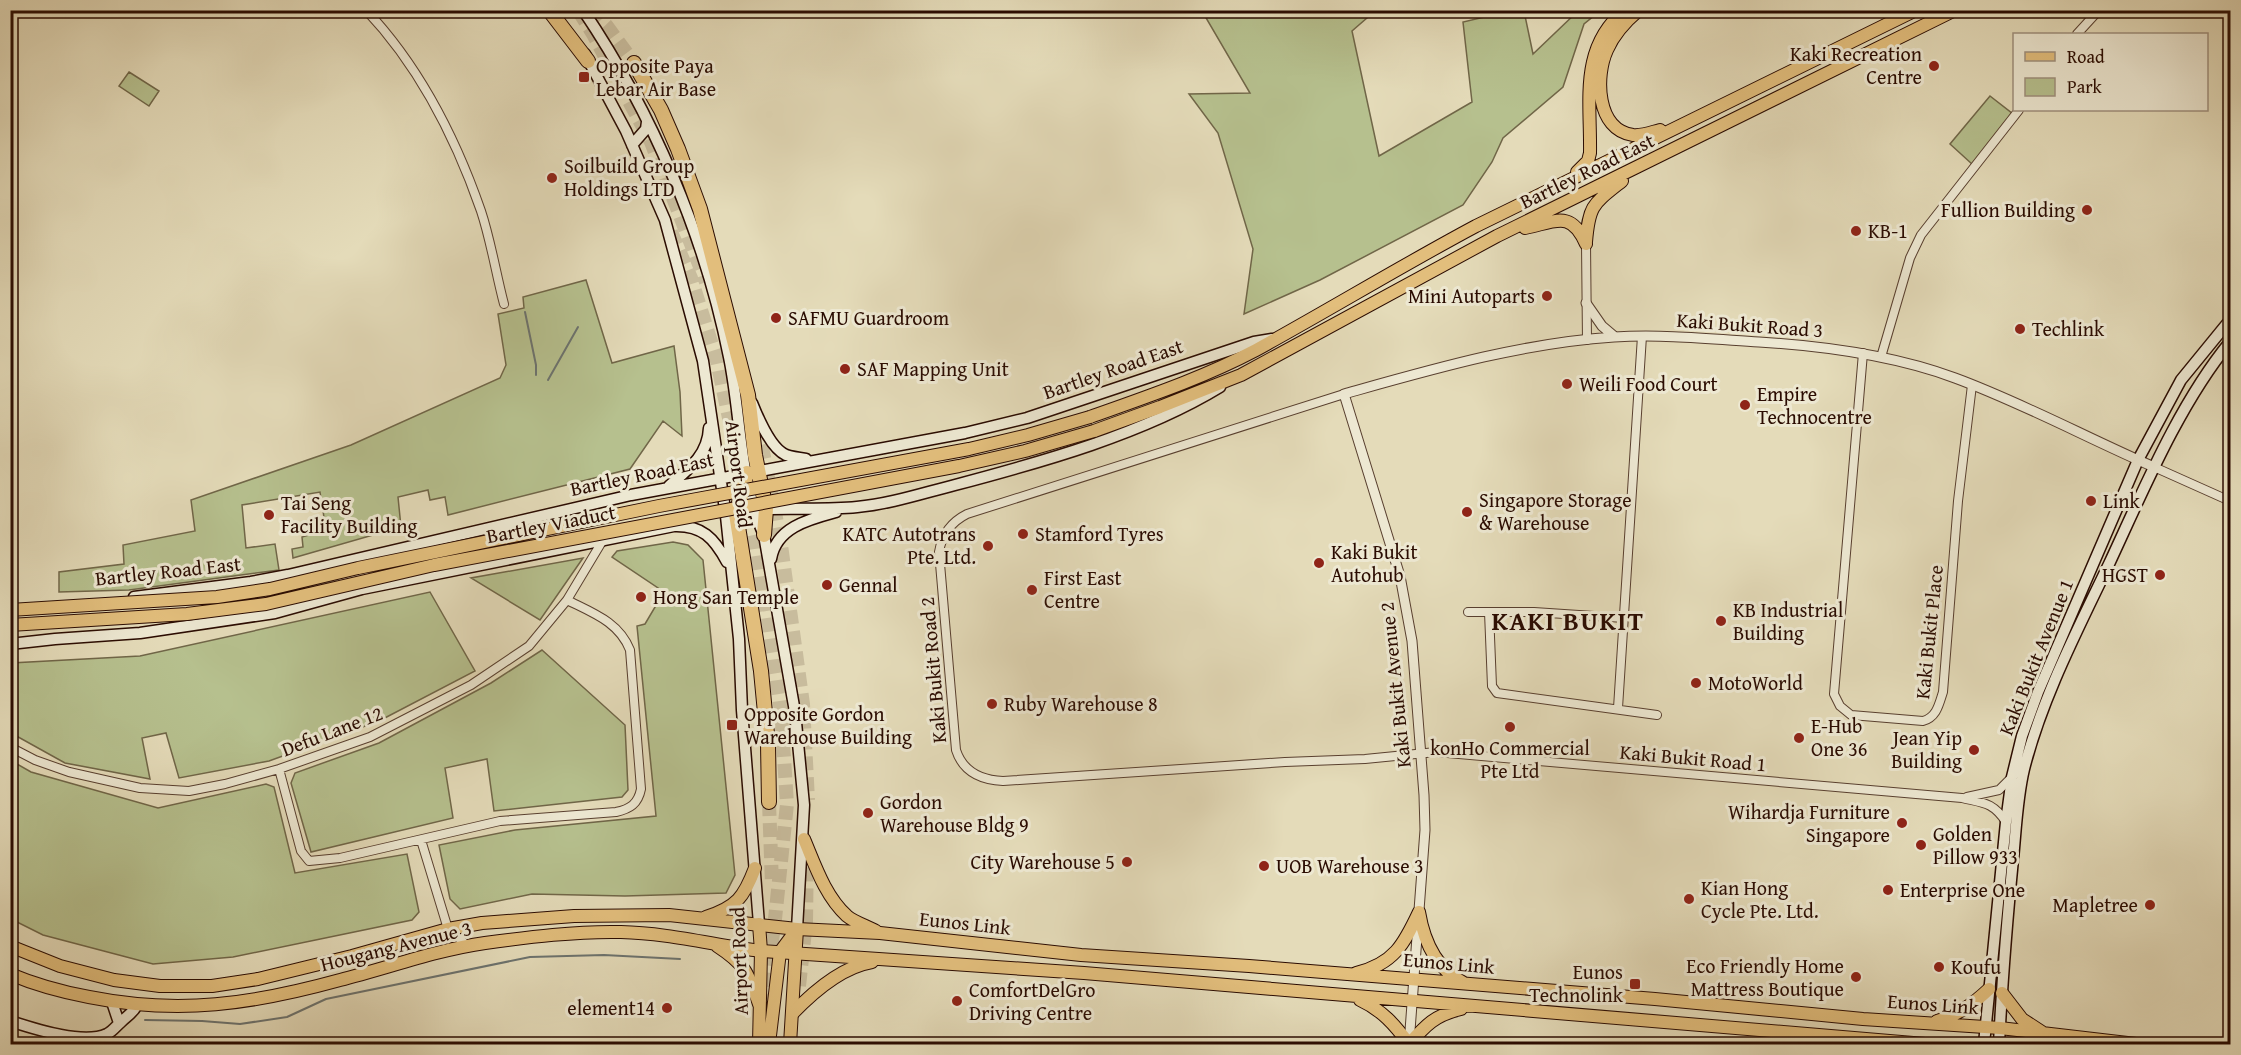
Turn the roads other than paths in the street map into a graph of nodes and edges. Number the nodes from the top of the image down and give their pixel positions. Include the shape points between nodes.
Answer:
1 (366, 10) edge
2 (549, 10) edge
3 (558, 10) edge
4 (583, 10) edge
5 (1625, 10) edge
6 (1639, 10) edge
7 (1916, 10) edge
8 (1955, 10) edge
9 (2092, 10) edge
10 (2099, 10) edge
11 (2085, 24) junction
12 (2079, 33) edge
13 (588, 61) junction
14 (634, 63) tunnel mouth
15 (2018, 111) edge
16 (647, 122) junction
17 (1680, 126) junction
18 (632, 145) junction
19 (1638, 168) junction
20 (1567, 181) junction
21 (1497, 236) junction
22 (1586, 244) junction
23 (1587, 303) junction
24 (504, 304) dead end
25 (2230, 320) edge
26 (1642, 336) junction
27 (1615, 337) junction
28 (1272, 339) junction
29 (1587, 339) junction
30 (2230, 342) edge
31 (1863, 353) junction
32 (1881, 357) junction
33 (1241, 375) junction
34 (1972, 384) junction
35 (1344, 394) junction
36 (748, 395) junction
37 (710, 402) junction
38 (1090, 417) joint
39 (1094, 430) joint
40 (813, 460) junction
41 (2138, 460) junction
42 (2154, 467) junction
43 (753, 472) junction
44 (721, 477) junction
45 (666, 488) junction
46 (2230, 501) edge
47 (857, 507) junction
48 (760, 510) junction
49 (731, 515) junction
50 (764, 535) joint
51 (452, 537) junction
52 (603, 540) junction
53 (590, 543) junction
54 (595, 555) junction
55 (770, 565) junction
56 (730, 567) junction
57 (454, 570) junction
58 (189, 590) junction
59 (567, 600) junction
60 (10, 605) edge
61 (10, 610) edge
62 (1468, 612) dead end
63 (1489, 612) junction
64 (1624, 618) junction
65 (10, 625) edge
66 (191, 626) junction
67 (10, 644) edge
68 (1617, 708) junction
69 (1657, 715) dead end
70 (10, 747) edge
71 (1421, 754) junction
72 (279, 769) junction
73 (2012, 777) junction
74 (1962, 798) junction
75 (769, 802) tunnel mouth
76 (2006, 822) junction
77 (804, 839) junction
78 (421, 840) junction
79 (755, 868) junction
80 (1419, 912) junction
81 (702, 918) junction
82 (759, 924) junction
83 (797, 929) junction
84 (448, 930) junction
85 (880, 933) junction
86 (420, 937) junction
87 (715, 945) junction
88 (10, 946) edge
89 (468, 946) junction
90 (761, 951) junction
91 (780, 952) junction
92 (796, 953) junction
93 (435, 954) junction
94 (891, 959) junction
95 (10, 974) edge
96 (1348, 974) junction
97 (1413, 980) junction
98 (1468, 984) junction
99 (1989, 989) junction
100 (2002, 993) junction
101 (1348, 995) junction
102 (1411, 1001) junction
103 (112, 1002) junction
104 (759, 1004) junction
105 (137, 1005) junction
106 (1471, 1007) junction
107 (792, 1014) junction
108 (10, 1021) edge
109 (119, 1023) junction
110 (1931, 1023) junction
111 (1985, 1028) junction
112 (2000, 1028) junction
113 (2046, 1034) junction
114 (759, 1044) edge
115 (769, 1044) edge
116 (790, 1044) edge
117 (1408, 1044) edge
118 (1925, 1044) edge
119 (1984, 1044) edge
120 (1999, 1044) edge
121 (2136, 1044) edge

1 - 24 street via 414,73 446,128 481,212
2 - 13 highway
3 - 13 main road, Airport Road
4 - 16 main road, Airport Road
5 - 20 main road via 1605,31 1593,53 1590,153 1588,161
6 - 17 main road via 1607,50 1600,72 1602,107 1614,126 1626,134 1636,136
7 - 17 main road, Bartley Road East
8 - 19 main road, Bartley Road East
9 - 11 street
10 - 11 street
11 - 12 street
13 - 18 main road, Airport Road
14 - 36 highway via 661,110 700,209
15 - 32 street via 1922,235 1910,258
16 - 18 main road
16 - 43 main road, Airport Road via 687,212 707,272
17 - 20 main road, Bartley Road East
18 - 37 main road, Airport Road via 665,220 704,361
19 - 21 main road, Bartley Road East
19 - 22 main road via 1596,202 1589,217
20 - 28 main road, Bartley Road East via 1409,261
21 - 22 main road via 1558,220 1578,228
21 - 33 main road, Bartley Road East
22 - 23 street
23 - 27 street via 1602,326
23 - 29 street
25 - 41 main road, Kaki Bukit Avenue 1 via 2181,380
26 - 27 street, Kaki Bukit Road 3
26 - 31 street, Kaki Bukit Road 3 via 1791,344
26 - 64 street
27 - 29 street, Kaki Bukit Road 3
28 - 38 main road, Bartley Road East via 1210,371
28 - 40 main road, Bartley Road East via 1027,418
29 - 35 street, Kaki Bukit Road 3 via 1484,356
30 - 42 main road, Kaki Bukit Avenue 1 via 2212,364
31 - 32 street, Kaki Bukit Road 3
31 - 34 street, Kaki Bukit Place via 1834,694 1839,706 1851,716 1923,721 1933,717 1937,709 1942,692
32 - 34 street, Kaki Bukit Road 3
33 - 39 main road, Bartley Road East
33 - 47 main road, Bartley Road East via 1163,417 1045,461
34 - 41 street, Kaki Bukit Road 3
35 - 71 street, Kaki Bukit Avenue 2 via 1400,576 1412,641
35 - 71 street, Kaki Bukit Road 2 via 967,514 949,526 939,552 956,750 959,760 973,773 1003,781
36 - 40 main road via 767,434 781,452
36 - 43 highway
37 - 44 main road, Airport Road
37 - 45 main road via 709,440 697,462
38 - 61 main road, Bartley Viaduct, bridge via 969,449 659,506 270,589 217,597
39 - 65 main road, Bartley Viaduct, bridge via 959,466 434,565 266,604 187,614
40 - 43 main road, Bartley Road East
41 - 42 street, Kaki Bukit Road 3
41 - 73 main road, Kaki Bukit Avenue 1 via 2038,692
42 - 46 street
42 - 100 main road, Kaki Bukit Avenue 1 via 2071,645 2033,739 2019,800
43 - 44 main road, Bartley Road East
43 - 48 highway
43 - 49 highway
44 - 45 main road, Bartley Road East
44 - 49 main road, Airport Road
45 - 51 main road, Bartley Road East
47 - 48 main road, Bartley Road East
47 - 55 main road via 790,529 776,542
48 - 49 main road, Bartley Road East
48 - 50 highway
49 - 56 main road, Airport Road
49 - 75 highway via 761,671
50 - 55 main road, Airport Road
51 - 57 main road via 443,555
51 - 58 main road, Bartley Road East via 288,575
52 - 53 main road
52 - 54 street, Defu Lane 12
52 - 56 main road via 674,526 694,527 718,545
53 - 54 street
53 - 57 main road
54 - 59 street, Defu Lane 12
55 - 77 main road, Airport Road via 795,712
56 - 79 main road, Airport Road via 739,639
57 - 66 main road via 362,589 275,614
58 - 60 main road, Bartley Road East
58 - 66 main road via 200,595 205,606
59 - 72 street, Defu Lane 12 via 529,646 471,685 370,737
59 - 78 street, Defu Lane 12 via 616,627 630,650 639,797 629,809 616,812 500,821
62 - 63 street
63 - 64 street
63 - 68 street via 1492,686 1497,693
64 - 68 street
66 - 67 main road
68 - 69 street
70 - 72 street via 69,772 140,788 189,791
71 - 74 street, Kaki Bukit Road 1 via 1436,752
71 - 80 street, Kaki Bukit Avenue 2 via 1425,830
72 - 78 street, Defu Lane 12 via 301,851 309,861
73 - 74 street, Kaki Bukit Road 1 via 1999,790
73 - 76 main road, Kaki Bukit Avenue 1
74 - 76 street, Kaki Bukit Road 1 via 1990,804
76 - 99 main road, Kaki Bukit Avenue 1
77 - 83 main road, Airport Road
77 - 85 main road via 832,898 848,917
78 - 84 street
79 - 81 main road via 746,893 737,902
79 - 82 main road, Airport Road
80 - 96 main road via 1397,952 1375,967
80 - 97 street, Kaki Bukit Avenue 2
80 - 98 main road via 1424,938 1437,961 1456,979
81 - 82 main road, Hougang Avenue 3
81 - 84 main road, Hougang Avenue 3 via 574,916 482,923
82 - 83 main road, Eunos Link
82 - 90 main road, Airport Road
83 - 85 main road, Eunos Link
83 - 91 main road, Airport Road
83 - 92 main road, Airport Road
84 - 86 main road, Hougang Avenue 3
84 - 89 street
85 - 96 main road, Eunos Link via 1081,955
86 - 88 main road, Hougang Avenue 3 via 279,974 212,986 160,986 114,980 60,966
86 - 93 main road
87 - 89 main road, Hougang Avenue 3 via 672,936 591,932
87 - 90 main road, Hougang Avenue 3
87 - 104 main road via 738,960 750,978
89 - 93 main road, Hougang Avenue 3
90 - 91 main road, Hougang Avenue 3
90 - 104 main road, Airport Road
91 - 92 main road, Hougang Avenue 3
91 - 115 main road, Airport Road
92 - 94 main road, Eunos Link
92 - 107 main road, Airport Road
93 - 105 main road, Hougang Avenue 3 via 261,1000 167,1007
94 - 101 main road, Eunos Link
94 - 107 main road via 852,968
95 - 103 main road, Hougang Avenue 3 via 54,990
96 - 97 main road, Eunos Link
97 - 98 main road, Eunos Link
97 - 102 street, Kaki Bukit Avenue 2
98 - 110 main road, Eunos Link
99 - 110 main road via 1953,1016
99 - 111 main road, Kaki Bukit Avenue 1
100 - 112 main road, Kaki Bukit Avenue 1
100 - 113 main road via 2022,1019
101 - 102 main road, Eunos Link
101 - 117 main road via 1374,1006
102 - 106 main road, Eunos Link
102 - 117 street, Kaki Bukit Avenue 2
103 - 105 main road, Hougang Avenue 3
103 - 109 main road
104 - 114 main road, Airport Road
105 - 109 main road
106 - 117 main road via 1432,1020
106 - 118 main road, Eunos Link
107 - 116 main road, Airport Road
108 - 109 main road via 48,1032 92,1038 111,1032
110 - 111 main road, Eunos Link
111 - 112 main road, Eunos Link
111 - 119 main road, Kaki Bukit Avenue 1
112 - 113 main road, Eunos Link
112 - 120 main road, Kaki Bukit Avenue 1
113 - 121 main road, Eunos Link

